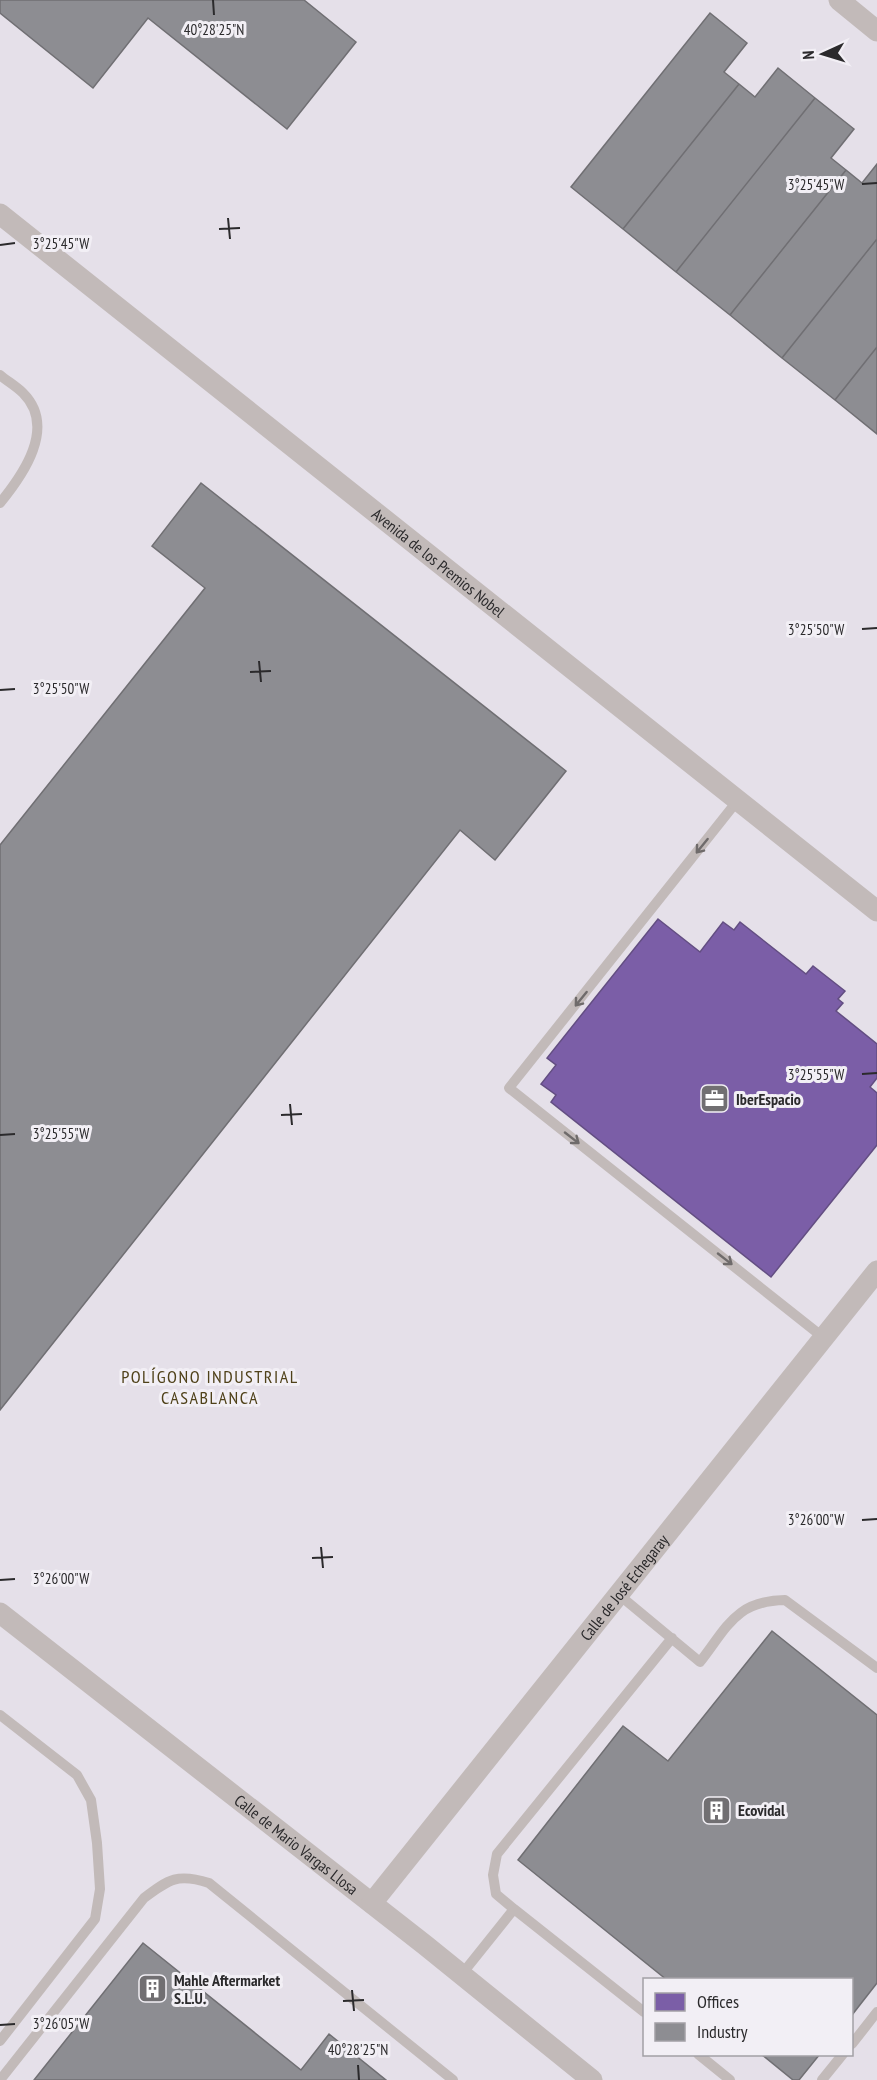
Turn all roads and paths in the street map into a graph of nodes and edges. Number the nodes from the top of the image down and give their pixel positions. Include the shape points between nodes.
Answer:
1 (839, 0) edge
2 (877, 31) edge
3 (0, 213) edge
4 (0, 375) edge
5 (0, 503) edge
6 (738, 800) junction
7 (877, 910) edge
8 (877, 1271) edge
9 (824, 1338) junction
10 (618, 1594) junction
11 (0, 1613) edge
12 (672, 1638) junction
13 (877, 1668) edge
14 (0, 1715) edge
15 (372, 1903) junction
16 (514, 1909) junction
17 (462, 1974) junction
18 (643, 2010) edge
19 (877, 2012) edge
20 (0, 2042) edge
21 (853, 2043) edge
22 (699, 2056) edge
23 (842, 2056) edge
24 (0, 2080) edge
25 (453, 2080) edge
26 (592, 2080) edge
27 (730, 2080) edge
28 (822, 2080) edge

1 - 2 street
3 - 6 street, Avenida de los Premios Nobel
4 - 5 lane via 24,394 33,409 36,429 33,454 22,476
6 - 7 street, Avenida de los Premios Nobel
6 -> 9 lane via 509,1088
8 - 9 street, Calle de José Echegaray
9 - 10 street, Calle de José Echegaray
10 - 12 lane
10 - 15 street, Calle de José Echegaray
11 - 15 street, Calle de Mario Vargas Llosa
12 - 13 lane via 700,1662 746,1607 766,1600 785,1600
12 - 16 lane via 496,1854 496,1894
14 - 20 lane via 77,1775 91,1800 100,1889 95,1919
15 - 17 street, Calle de Mario Vargas Llosa
16 - 17 lane
16 - 18 lane
17 - 26 street, Calle de Mario Vargas Llosa
19 - 21 lane
22 - 27 lane
23 - 28 lane
24 - 25 lane via 144,1898 168,1880 190,1877 209,1883

